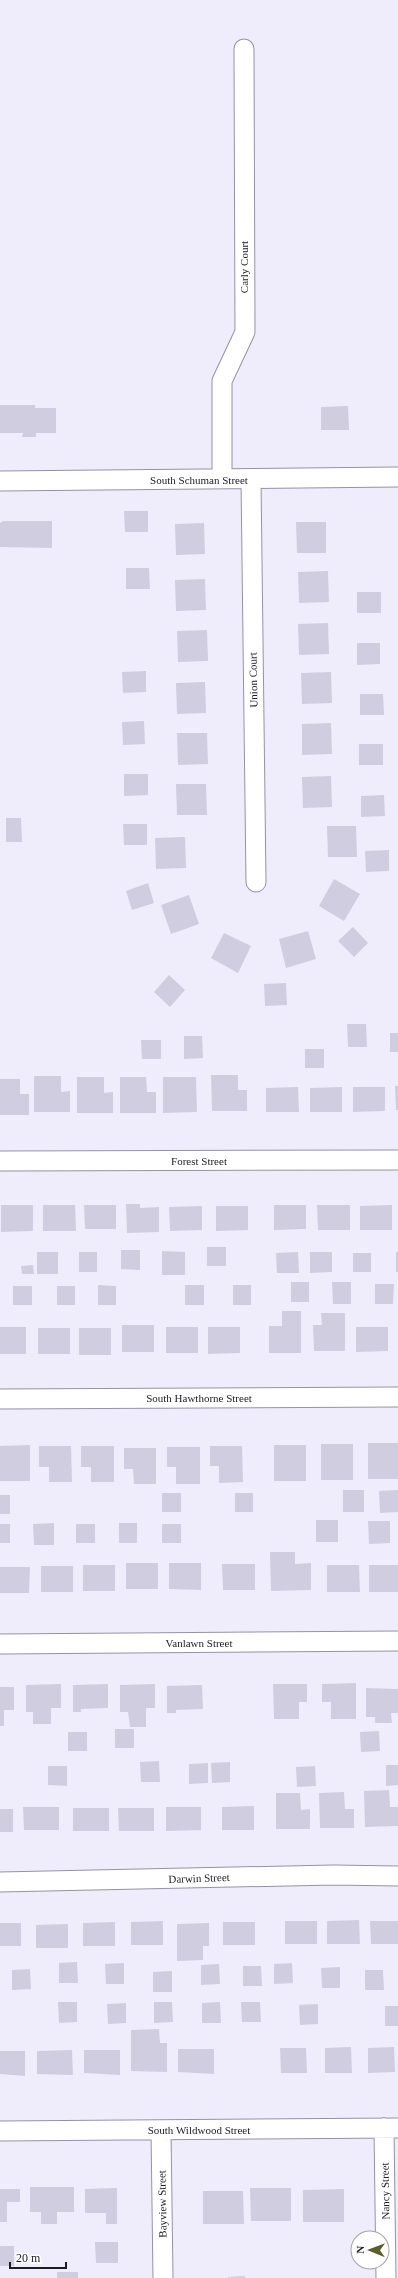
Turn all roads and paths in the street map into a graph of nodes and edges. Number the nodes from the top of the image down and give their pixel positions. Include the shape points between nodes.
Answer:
1 (244, 49) dead end
2 (398, 477) edge
3 (251, 479) junction
4 (222, 480) junction
5 (0, 481) edge
6 (256, 882) dead end
7 (398, 1160) edge
8 (0, 1161) edge
9 (398, 1396) edge
10 (0, 1399) edge
11 (398, 1641) edge
12 (0, 1644) edge
13 (398, 1876) edge
14 (0, 1882) edge
15 (391, 2128) edge
16 (162, 2130) junction
17 (0, 2131) edge
18 (163, 2278) edge
19 (386, 2278) edge

1 - 4 street, Carly Court via 244,332 222,381
2 - 3 street, South Schuman Street
3 - 4 street, South Schuman Street
3 - 6 street, Union Court
4 - 5 street, South Schuman Street
7 - 8 street, Forest Street
9 - 10 street, South Hawthorne Street
11 - 12 street, Vanlawn Street
13 - 14 street, Darwin Street
15 - 16 street, South Wildwood Street
15 - 19 street, Nancy Street
16 - 17 street, South Wildwood Street
16 - 18 street, Bayview Street

